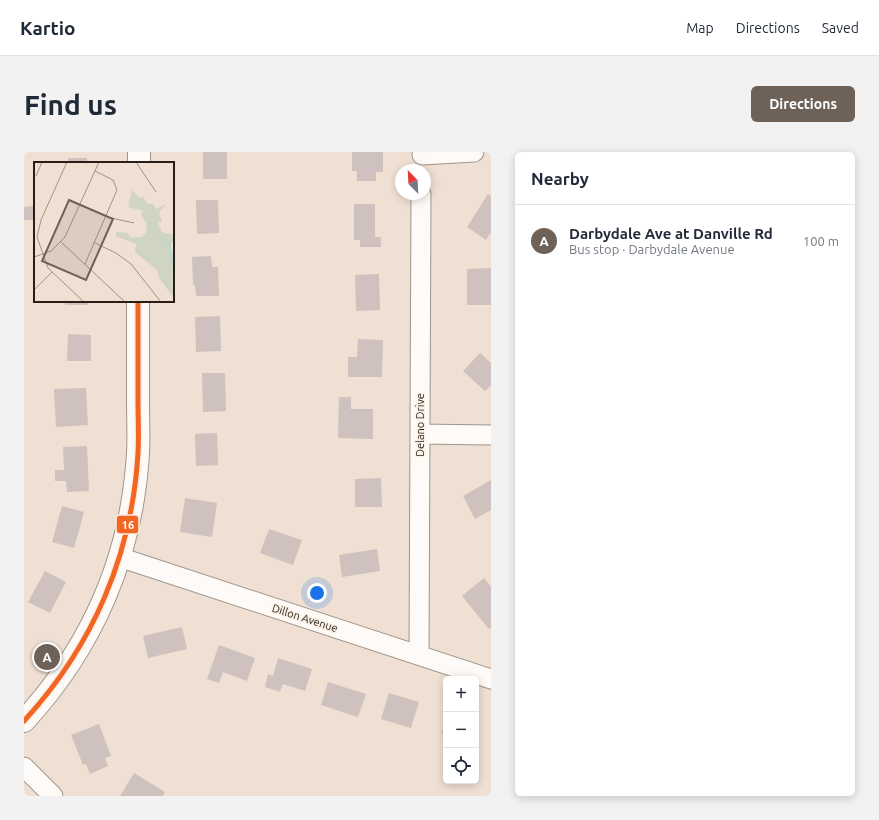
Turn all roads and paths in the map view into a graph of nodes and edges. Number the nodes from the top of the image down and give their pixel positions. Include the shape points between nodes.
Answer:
1 (474, 152) edge
2 (422, 159) edge
3 (421, 200) edge
4 (138, 302) edge
5 (420, 434) junction
6 (491, 435) edge
7 (119, 558) junction
8 (419, 656) junction
9 (491, 679) edge
10 (24, 721) edge
11 (24, 767) edge
12 (53, 796) edge

1 - 2 street
3 - 5 street, Delano Drive
4 - 7 street via 138,452 133,497
5 - 6 street
5 - 8 street, Delano Drive
7 - 8 street, Dillon Avenue
7 - 10 street via 104,599 85,638 62,675
8 - 9 street, Dillon Avenue
11 - 12 street

